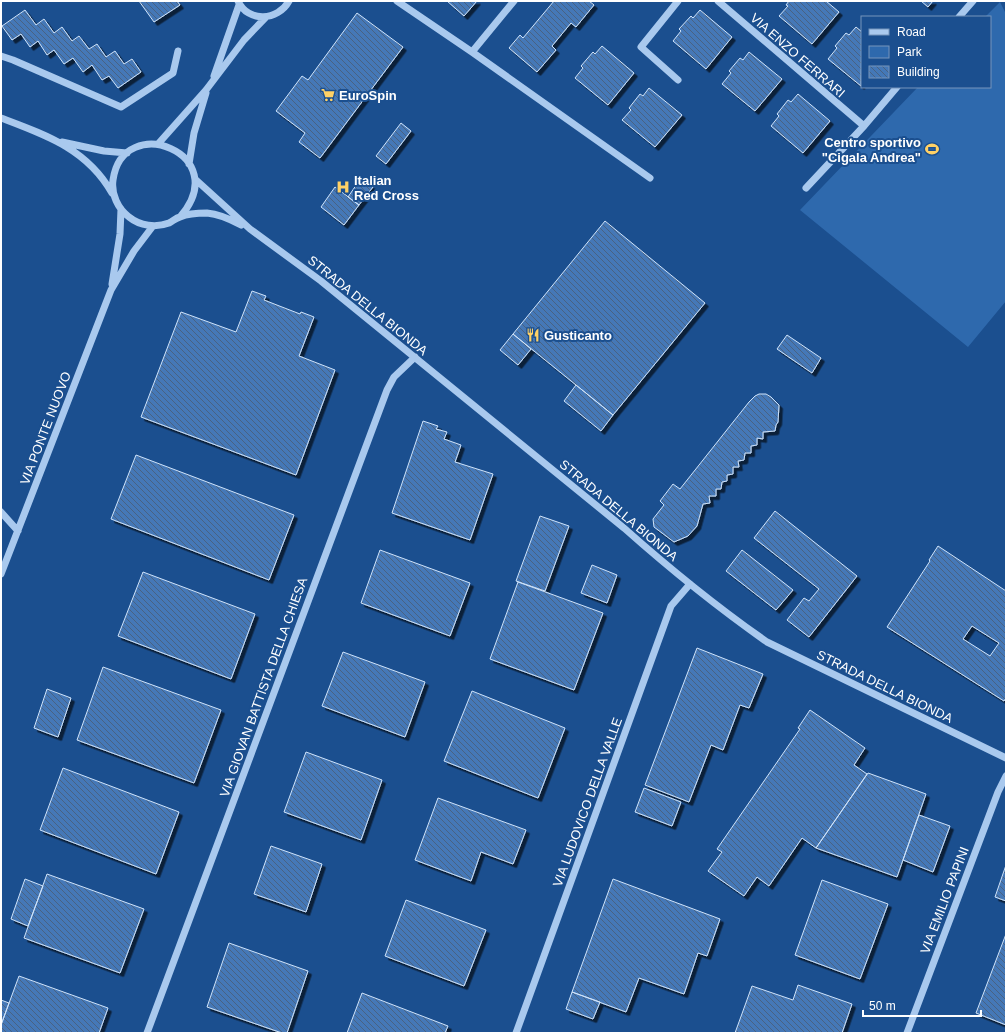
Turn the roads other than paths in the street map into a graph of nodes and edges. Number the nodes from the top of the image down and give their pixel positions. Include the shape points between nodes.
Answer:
1 (289, 1) edge
2 (398, 1) edge
3 (514, 1) edge
4 (678, 1) edge
5 (718, 1) edge
6 (973, 1) edge
7 (239, 3) edge
8 (960, 16) edge
9 (266, 17) junction
10 (178, 51) dead end
11 (472, 52) junction
12 (1, 56) edge
13 (678, 80) dead end
14 (211, 83) junction
15 (897, 88) edge
16 (206, 90) junction
17 (1, 118) edge
18 (864, 126) junction
19 (54, 140) junction
20 (158, 144) junction
21 (127, 153) junction
22 (189, 164) junction
23 (650, 178) dead end
24 (195, 179) junction
25 (806, 188) dead end
26 (114, 196) junction
27 (121, 209) junction
28 (180, 217) junction
29 (152, 226) junction
30 (250, 229) junction
31 (111, 290) junction
32 (415, 357) junction
33 (1, 512) edge
34 (18, 531) junction
35 (1, 574) edge
36 (690, 584) junction
37 (1006, 758) edge
38 (1006, 776) edge
39 (147, 1033) edge
40 (516, 1033) edge
41 (907, 1033) edge

1 - 9 street via 281,11
2 - 11 street
3 - 11 street
4 - 13 street via 641,47
5 - 18 street, VIA ENZO FERRARI
6 - 8 street
7 - 9 street via 251,14
7 - 14 street
9 - 14 street via 244,40
10 - 12 street via 173,73 121,108
11 - 23 street
14 - 16 street
15 - 18 street
16 - 20 street
16 - 22 street via 194,133
17 - 19 street
18 - 25 street
19 - 21 street
19 - 26 street via 82,157 104,178
20 - 21 street via 136,147
20 - 22 street via 170,147 181,154
21 - 26 street via 114,173
22 - 24 street
24 - 28 street via 194,193 189,206
24 - 30 street, STRADA DELLA BIONDA
26 - 27 street
27 - 29 street via 129,218 140,224
27 - 31 street, VIA PONTE NUOVO via 120,234
28 - 29 street via 162,225
28 - 30 street, STRADA DELLA BIONDA via 206,213 218,215
29 - 31 street, VIA PONTE NUOVO
30 - 32 street, STRADA DELLA BIONDA
31 - 34 street, VIA PONTE NUOVO
32 - 36 street, STRADA DELLA BIONDA
32 - 39 street, VIA GIOVAN BATTISTA DELLA CHIESA via 394,377 387,390
33 - 34 street
34 - 35 street, VIA PONTE NUOVO
36 - 37 street, STRADA DELLA BIONDA via 767,642
36 - 40 street, VIA LUDOVICO DELLA VALLE via 671,606
38 - 41 street, VIA EMILIO PAPINI

